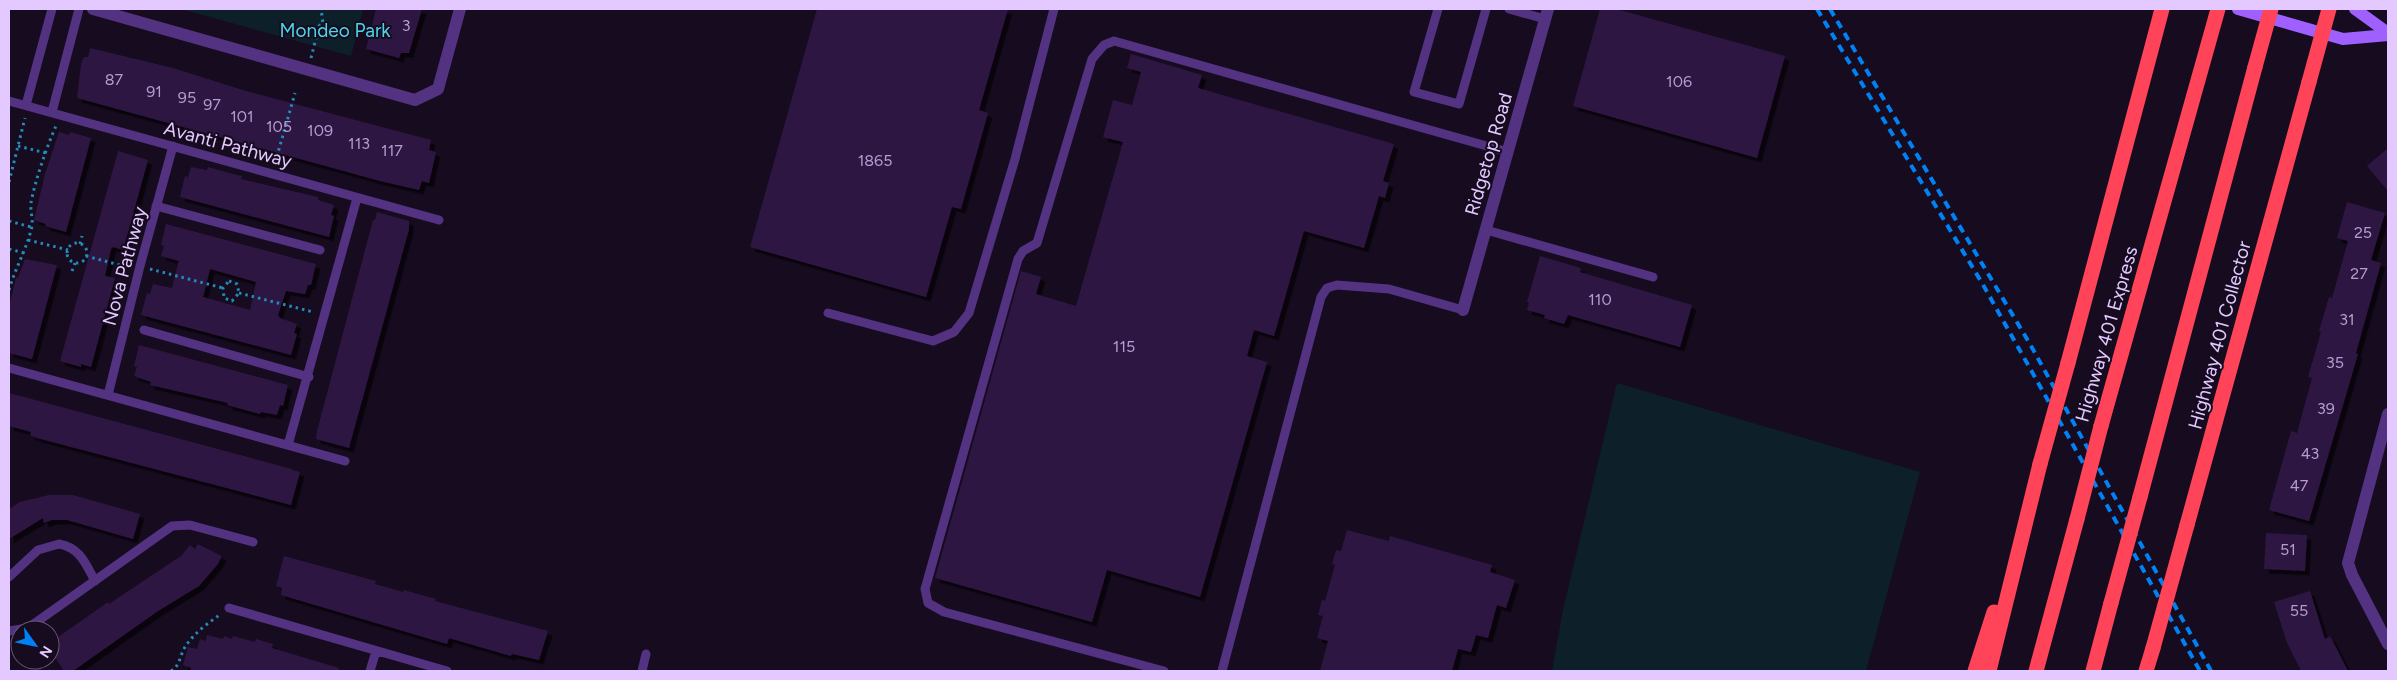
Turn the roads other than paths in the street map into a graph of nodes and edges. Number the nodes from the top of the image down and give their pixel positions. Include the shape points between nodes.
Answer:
1 (52, 9) edge
2 (79, 9) edge
3 (93, 9) edge
4 (460, 9) edge
5 (1054, 9) edge
6 (1438, 9) edge
7 (1486, 9) edge
8 (1509, 9) edge
9 (2162, 9) edge
10 (2218, 9) edge
11 (2238, 9) edge
12 (2271, 9) edge
13 (2329, 9) edge
14 (2355, 9) edge
15 (1546, 14) edge
16 (2388, 34) edge
17 (9, 101) edge
18 (26, 105) junction
19 (52, 112) junction
20 (173, 146) junction
21 (1508, 152) junction
22 (357, 198) junction
23 (156, 206) junction
24 (438, 220) dead end
25 (1486, 230) junction
26 (320, 250) dead end
27 (1653, 277) dead end
28 (1463, 310) joint
29 (828, 312) dead end
30 (144, 330) dead end
31 (9, 368) edge
32 (308, 378) junction
33 (108, 395) junction
34 (2388, 414) edge
35 (288, 445) junction
36 (345, 461) dead end
37 (2034, 487) junction
38 (253, 542) dead end
39 (9, 577) edge
40 (95, 582) junction
41 (229, 608) road end
42 (9, 630) edge
43 (2388, 644) edge
44 (376, 651) junction
45 (646, 654) dead end
46 (370, 671) edge
47 (447, 671) edge
48 (642, 671) edge
49 (1164, 671) edge
50 (1222, 671) edge
51 (1975, 671) edge
52 (1989, 671) edge
53 (2036, 671) edge
54 (2093, 671) edge
55 (2146, 671) edge

1 - 18 lane
2 - 19 lane
3 - 4 street via 415,100 438,89
5 - 29 lane via 1015,159 969,313 954,332 933,341
6 - 7 lane via 1414,92 1459,104
8 - 15 lane
9 - 37 highway, bridge
10 - 53 highway, Highway 401 Express, bridge via 2100,426
11 - 16 main road via 2343,39
12 - 54 highway, bridge
13 - 55 highway, Highway 401 Collector, bridge
14 - 16 main road
15 - 21 street, Ridgetop Road
17 - 18 lane, Avanti Pathway
18 - 19 lane, Avanti Pathway
19 - 20 lane, Avanti Pathway
20 - 22 lane, Avanti Pathway
20 - 23 lane, Nova Pathway
21 - 25 street, Ridgetop Road
21 - 49 lane via 1114,41 1104,45 1092,59 1037,243 1023,251 1018,259 925,589 928,603 944,612
22 - 24 lane, Avanti Pathway
22 - 32 lane
23 - 26 lane
23 - 33 lane, Nova Pathway
25 - 27 lane
25 - 28 street, Ridgetop Road
28 - 50 lane via 1389,289 1337,285 1327,288 1321,297
30 - 32 lane
31 - 33 lane
32 - 35 lane
33 - 35 lane
34 - 43 street via 2348,563
35 - 36 lane
37 - 51 highway
37 - 52 highway
38 - 40 lane via 190,525 177,525
39 - 40 lane via 38,550 59,544 78,553
40 - 42 lane via 28,628
41 - 44 lane
44 - 46 lane
44 - 47 lane
45 - 48 lane

